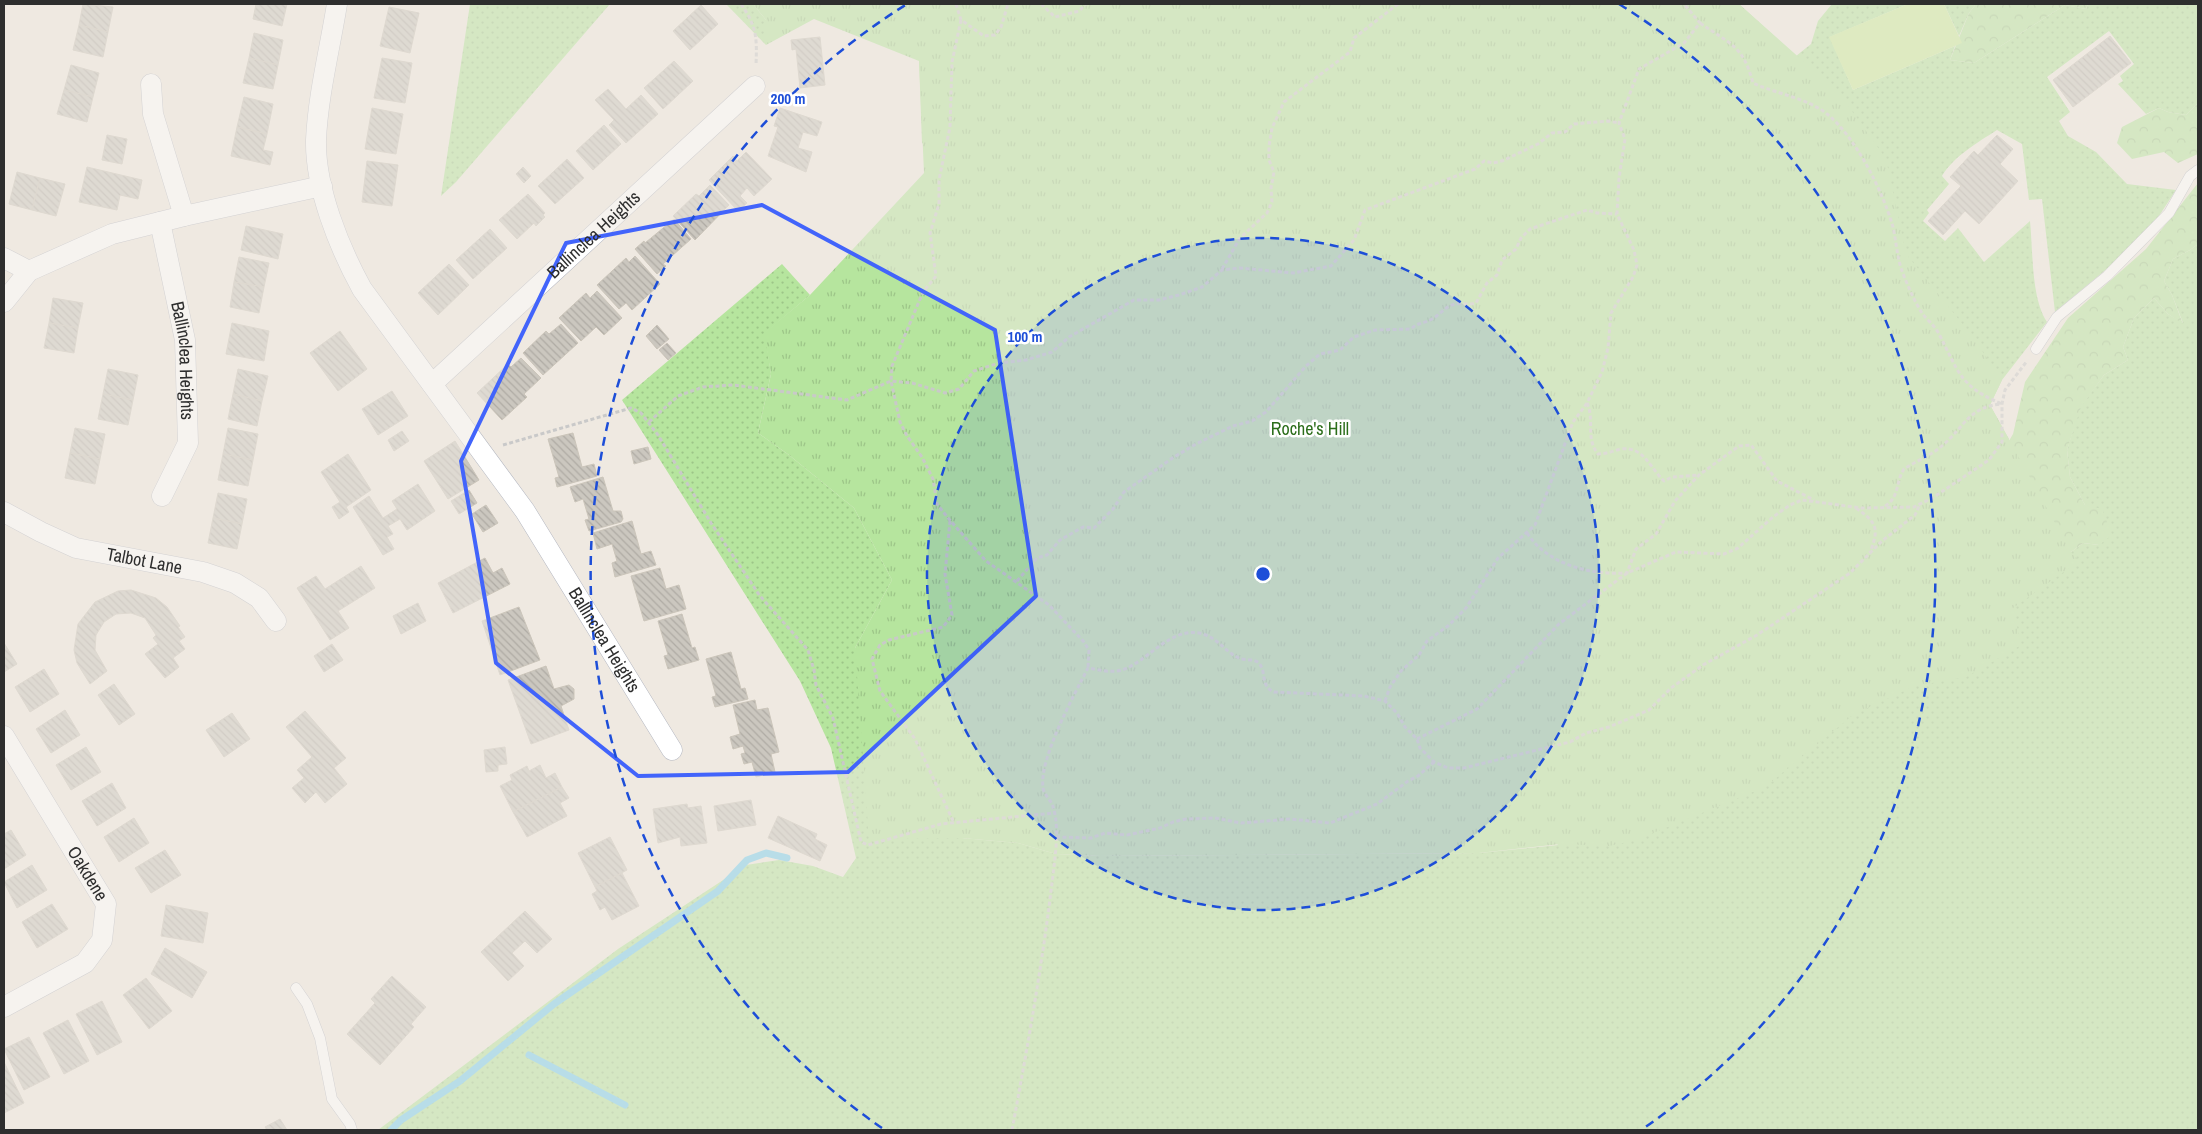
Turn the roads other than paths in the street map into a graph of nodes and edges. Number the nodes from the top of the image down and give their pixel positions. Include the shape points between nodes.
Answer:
1 (337, 4) edge
2 (151, 84) dead end
3 (755, 86) road end
4 (2198, 170) edge
5 (322, 186) junction
6 (184, 216) junction
7 (160, 222) junction
8 (4, 258) edge
9 (29, 271) junction
10 (4, 302) edge
11 (2036, 349) road end
12 (432, 384) junction
13 (162, 496) dead end
14 (4, 512) edge
15 (276, 621) dead end
16 (4, 736) edge
17 (672, 750) dead end
18 (296, 988) dead end
19 (4, 1007) edge
20 (352, 1130) edge

1 - 5 street, Ballinclea Heights via 316,140
2 - 6 street via 153,114
3 - 12 street, Ballinclea Heights
4 - 11 lane via 2190,176 2169,213 2107,276 2057,317
5 - 6 street
5 - 12 street, Ballinclea Heights via 348,264 362,289
6 - 7 street
7 - 9 street via 112,234
7 - 13 street, Ballinclea Heights via 185,340 188,443
8 - 9 street
9 - 10 street
12 - 17 street, Ballinclea Heights via 525,511
14 - 15 street, Talbot Lane via 76,548 203,572 235,583 259,598
16 - 19 street, Oakdene via 106,904 102,940 85,963
18 - 20 lane via 307,1004 320,1038 332,1099

